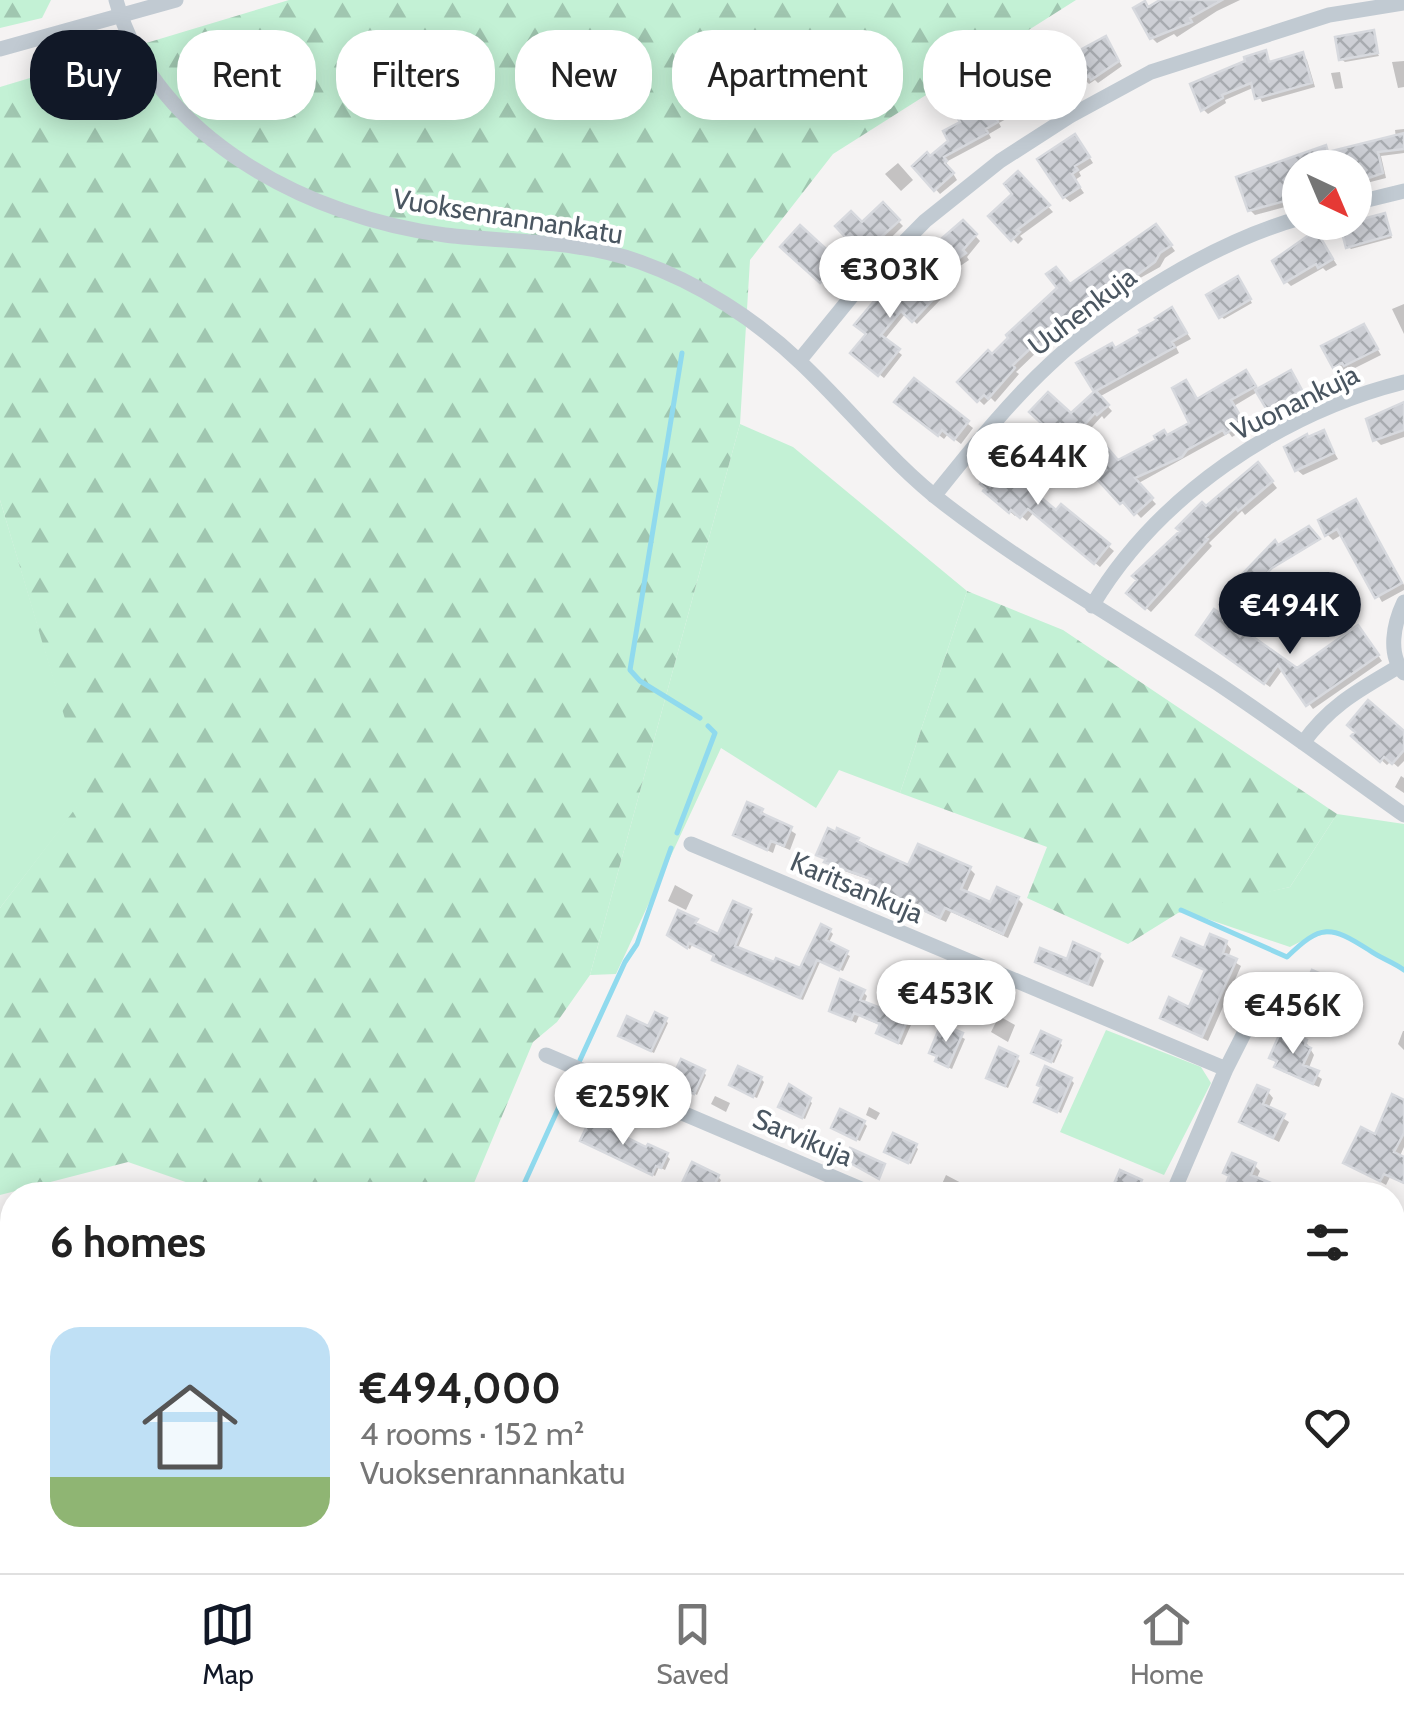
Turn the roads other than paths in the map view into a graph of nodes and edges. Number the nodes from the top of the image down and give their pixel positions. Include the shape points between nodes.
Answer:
1 (176, 0) edge
2 (1404, 3) edge
3 (119, 8) edge
4 (0, 49) edge
5 (1404, 191) edge
6 (1372, 199) edge
7 (1282, 225) edge
8 (799, 361) junction
9 (1404, 382) edge
10 (934, 496) junction
11 (1404, 602) edge
12 (1092, 606) junction
13 (1401, 670) edge
14 (1303, 743) junction
15 (1404, 815) edge
16 (691, 844) dead end
17 (1269, 984) dead end
18 (546, 1055) dead end
19 (1226, 1069) junction
20 (844, 1182) edge
21 (1178, 1182) edge

1 - 3 street
2 - 8 street via 1329,15 1151,72 1070,116 1000,160 914,231
3 - 4 street
3 - 8 street, Vuoksenrannankatu via 162,91 202,130 282,183 393,226 557,242 638,261 739,312
5 - 6 street
7 - 10 street, Uuhenkuja via 1188,264 1078,339 991,425
8 - 10 street, Vuoksenrannankatu
9 - 12 street, Vuonankuja via 1334,406 1259,443 1212,476 1128,550
10 - 12 street, Vuoksenrannankatu
11 - 13 street via 1394,645
12 - 14 street, Vuoksenrannankatu
13 - 14 street via 1337,703
14 - 15 street, Vuoksenrannankatu
16 - 19 street, Karitsankuja
17 - 19 street
18 - 20 street, Sarvikuja
19 - 21 street

